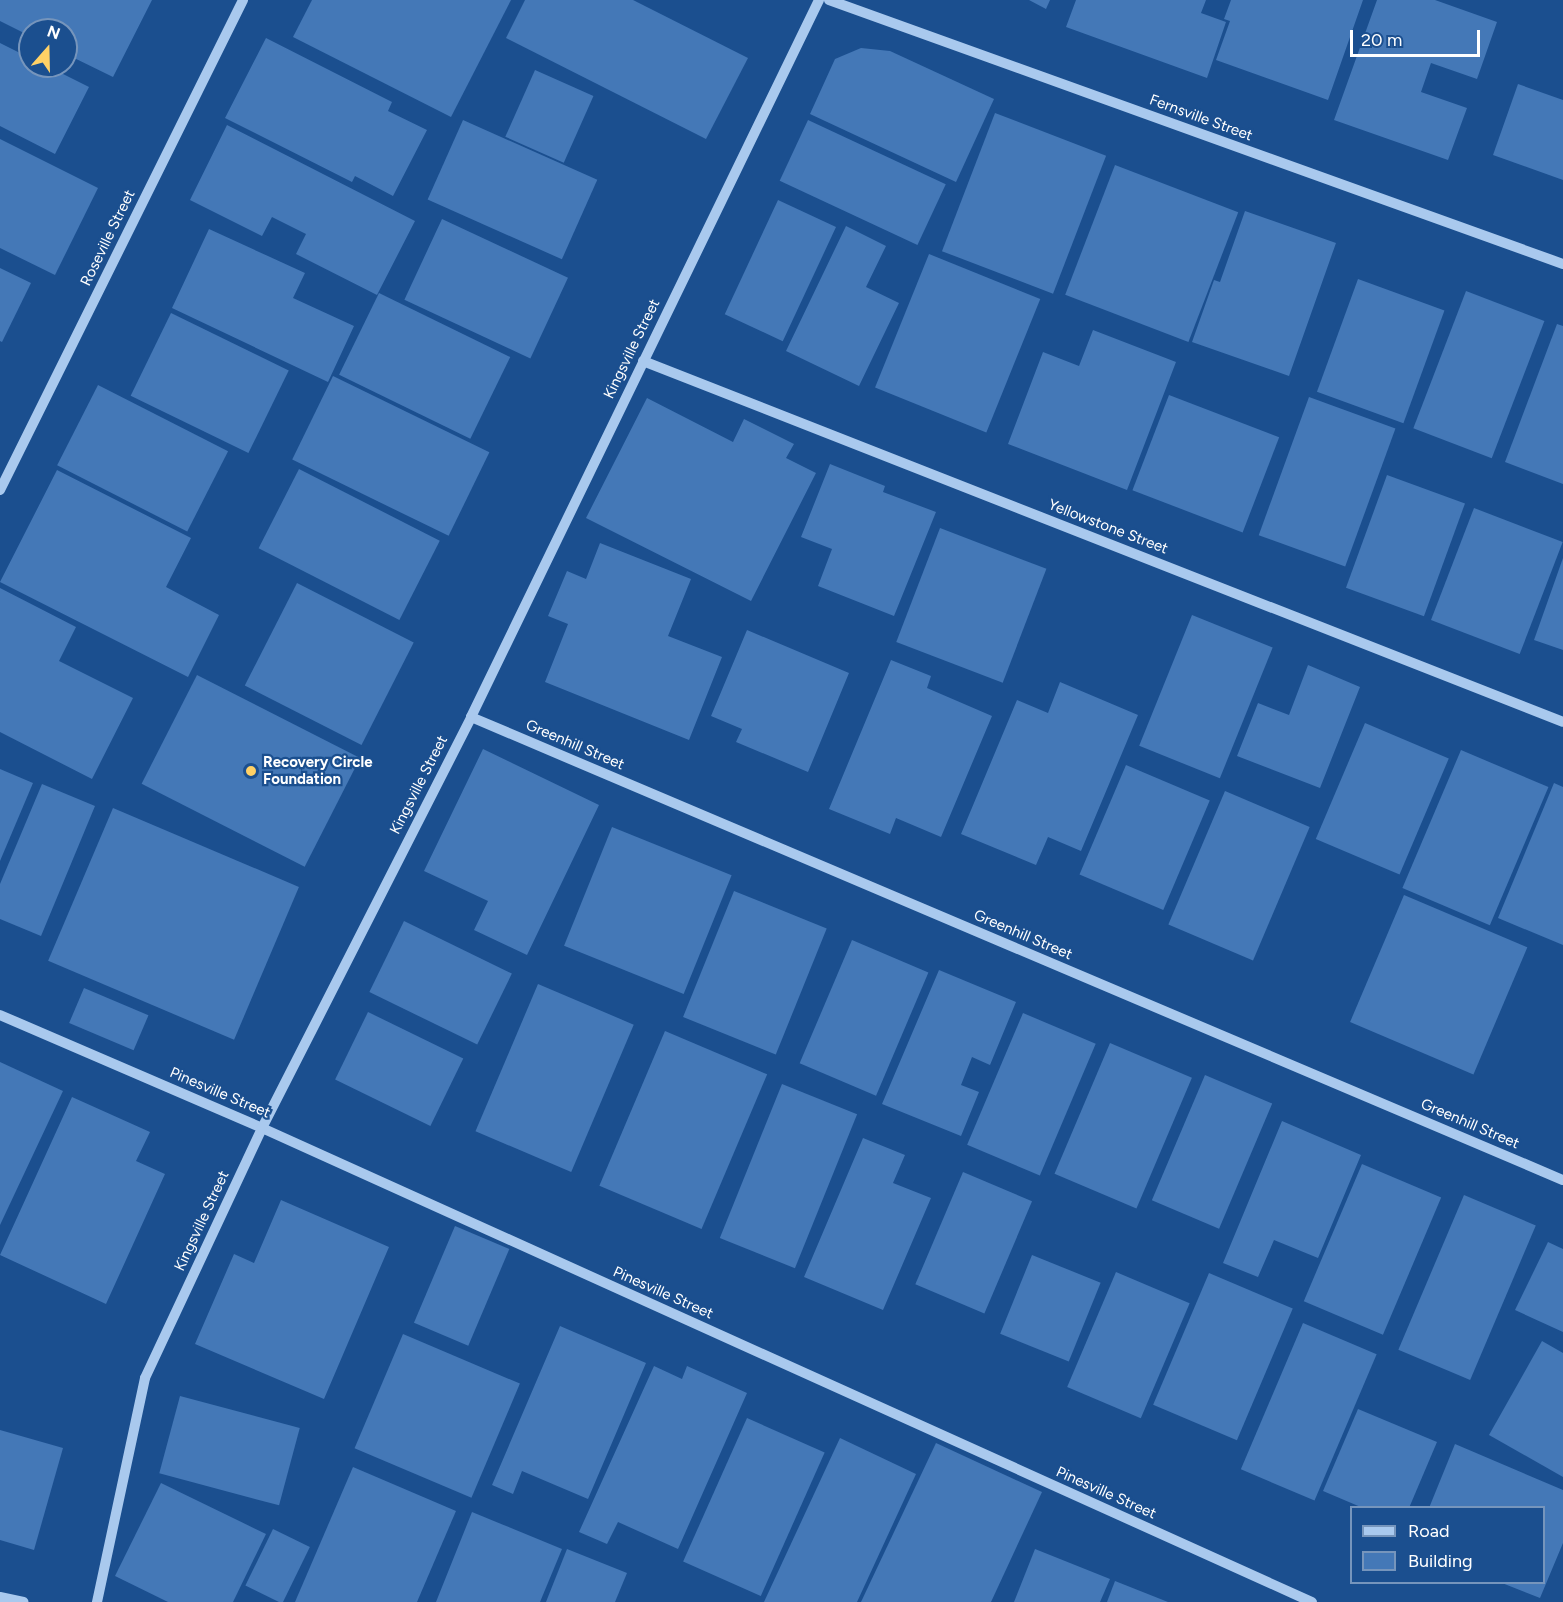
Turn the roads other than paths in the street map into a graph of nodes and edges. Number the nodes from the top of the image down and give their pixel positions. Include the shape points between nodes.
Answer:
1 (243, 0) edge
2 (819, 0) edge
3 (829, 0) edge
4 (1563, 264) edge
5 (643, 360) junction
6 (0, 490) edge
7 (471, 717) junction
8 (1563, 722) edge
9 (0, 1015) edge
10 (262, 1128) junction
11 (1563, 1180) edge
12 (0, 1597) edge
13 (22, 1602) edge
14 (97, 1602) edge
15 (1312, 1602) edge

1 - 6 street, Roseville Street
2 - 5 street, Kingsville Street
3 - 4 street, Fernsville Street
5 - 7 street, Kingsville Street
5 - 8 street, Yellowstone Street
7 - 10 street, Kingsville Street
7 - 11 street, Greenhill Street
9 - 10 street, Pinesville Street
10 - 14 street, Kingsville Street via 145,1378
10 - 15 street, Pinesville Street
12 - 13 street

